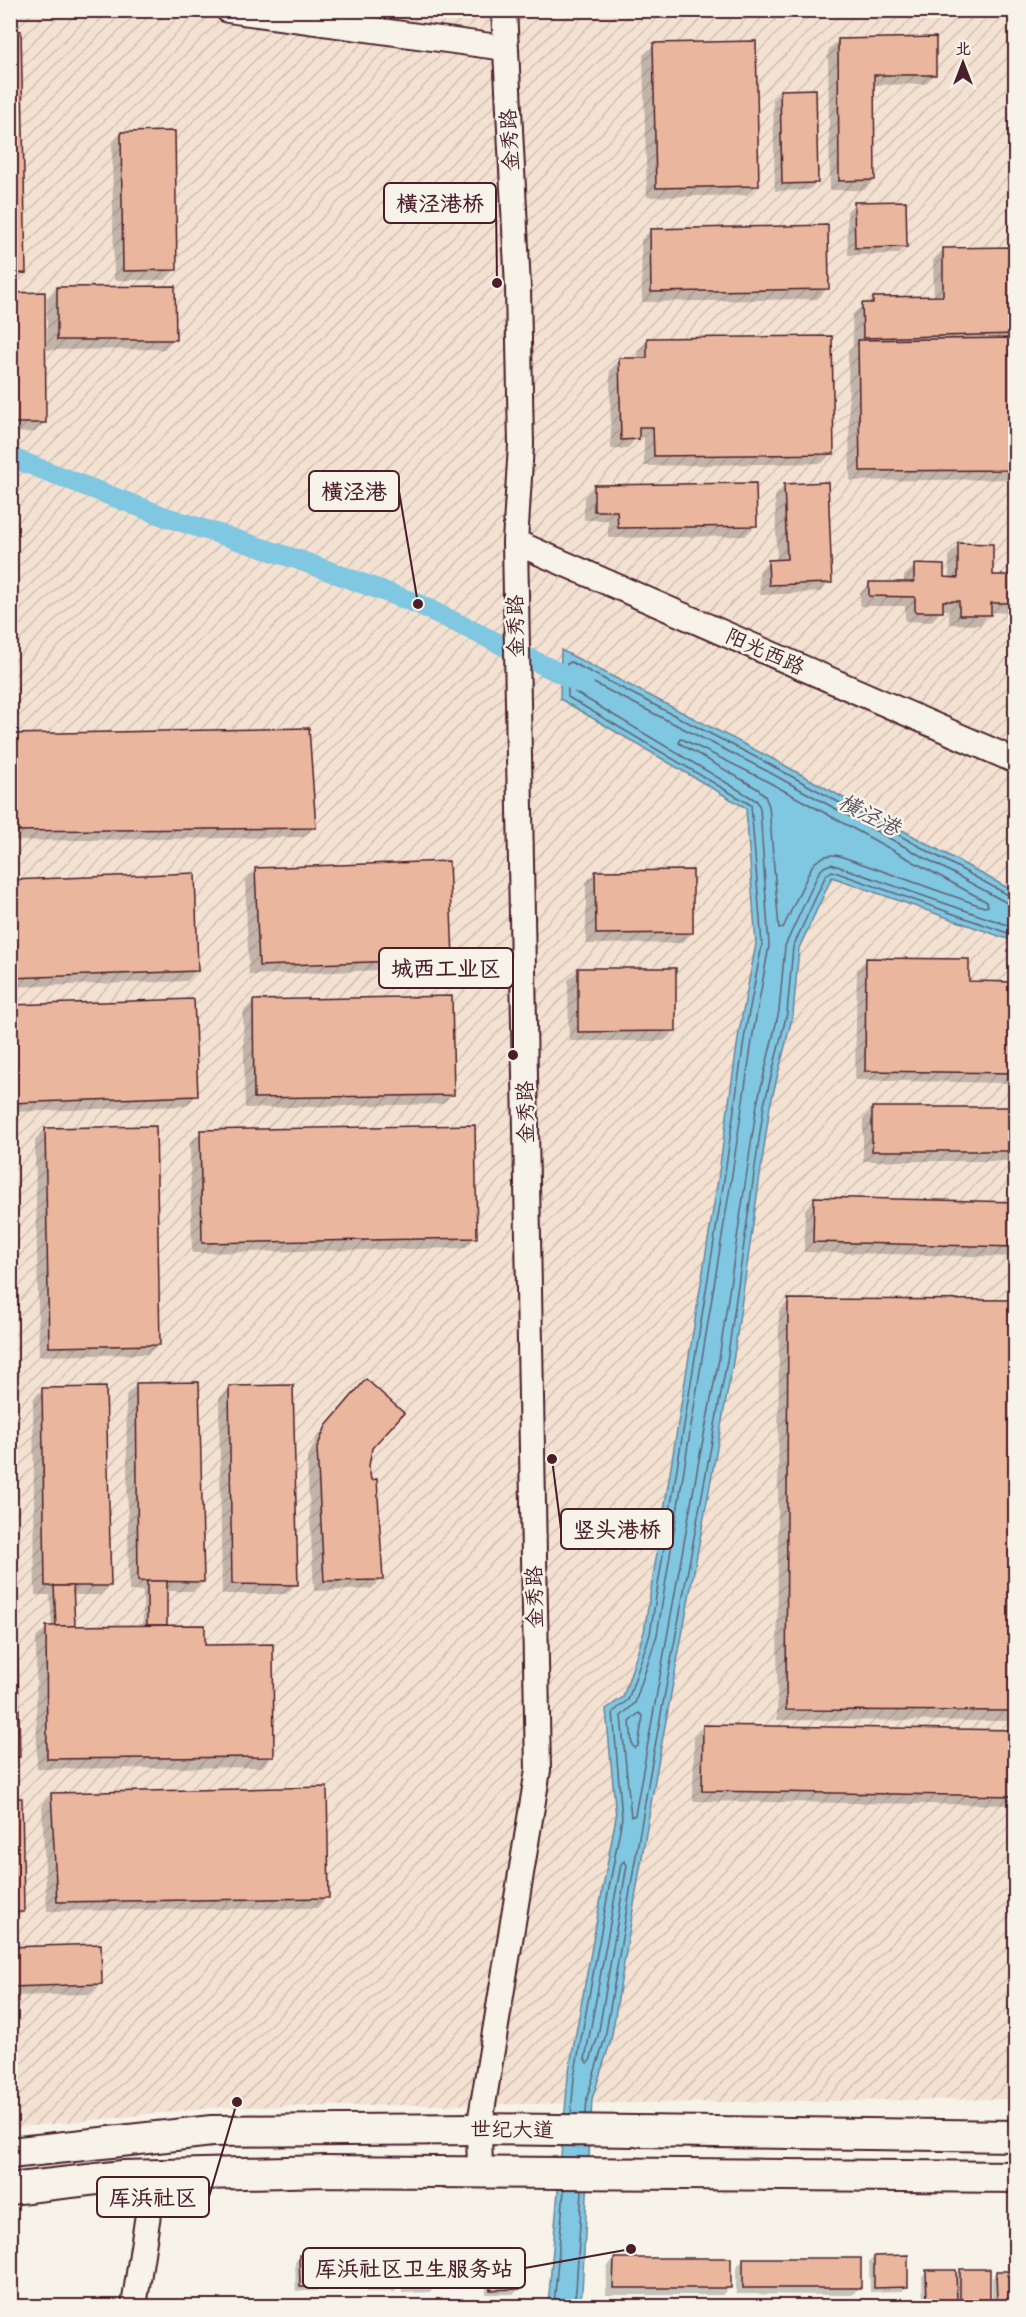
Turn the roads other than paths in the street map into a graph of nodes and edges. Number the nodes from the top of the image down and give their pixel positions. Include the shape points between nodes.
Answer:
1 (228, 10) edge
2 (504, 10) edge
3 (505, 48) junction
4 (515, 542) junction
5 (1016, 761) edge
6 (479, 2129) junction
7 (1016, 2136) edge
8 (10, 2152) edge
9 (480, 2172) junction
10 (154, 2175) junction
11 (1016, 2177) edge
12 (10, 2189) edge
13 (134, 2307) edge

1 - 3 street
2 - 3 street, 金秀路
3 - 4 street, 金秀路 via 519,333 521,445
4 - 5 street, 阳光西路
4 - 6 street, 金秀路 via 538,1770
6 - 7 main road, 世纪大道
6 - 8 main road, 世纪大道 via 212,2132
6 - 9 street, 金秀路
9 - 10 main road, 世纪大道
9 - 11 main road, 世纪大道
10 - 12 main road, 世纪大道
10 - 13 street

